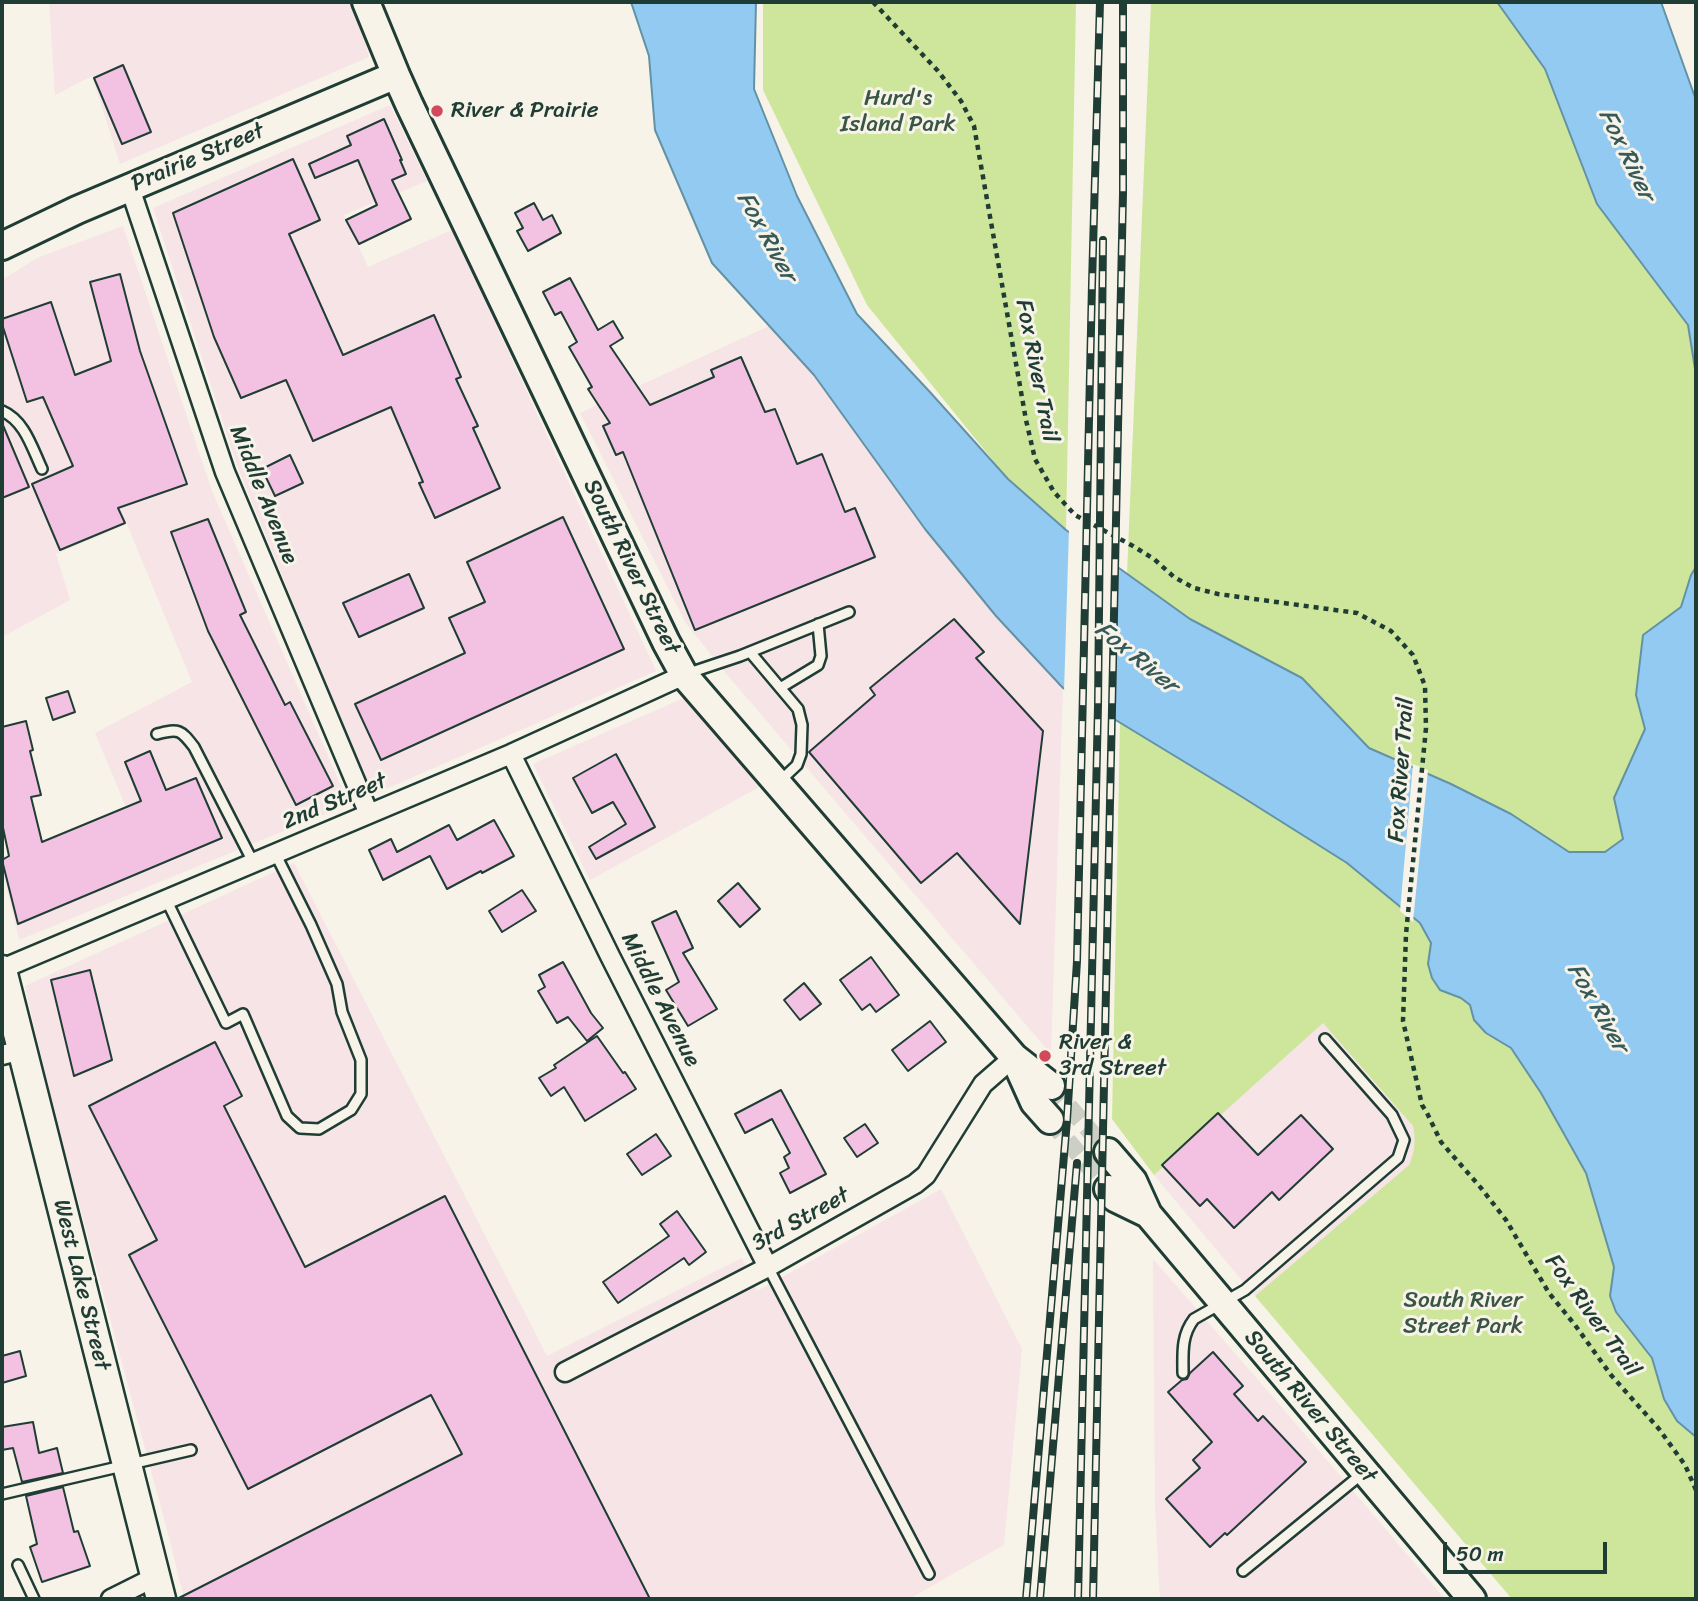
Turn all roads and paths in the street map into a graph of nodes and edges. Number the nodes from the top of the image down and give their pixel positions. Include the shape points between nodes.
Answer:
1 (366, 2) edge
2 (873, 2) edge
3 (396, 75) junction
4 (130, 187) junction
5 (2, 246) edge
6 (2, 411) edge
7 (42, 469) dead end
8 (849, 612) dead end
9 (818, 624) junction
10 (750, 652) junction
11 (684, 675) junction
12 (780, 688) junction
13 (158, 734) dead end
14 (511, 754) junction
15 (778, 783) junction
16 (369, 814) junction
17 (275, 853) junction
18 (253, 862) junction
19 (166, 899) junction
20 (2, 970) edge
21 (1325, 1039) dead end
22 (12, 1052) edge
23 (1014, 1057) junction
24 (1051, 1086) tunnel mouth
25 (1050, 1120) tunnel mouth
26 (1108, 1152) tunnel mouth
27 (1108, 1189) tunnel mouth
28 (1148, 1214) junction
29 (768, 1267) junction
30 (1222, 1302) junction
31 (565, 1372) dead end
32 (1183, 1373) dead end
33 (191, 1450) dead end
34 (127, 1466) junction
35 (1365, 1472) junction
36 (1696, 1490) edge
37 (2, 1494) edge
38 (18, 1565) dead end
39 (1243, 1571) dead end
40 (929, 1574) dead end
41 (158, 1588) edge
42 (34, 1599) edge
43 (111, 1599) edge
44 (1472, 1599) edge

1 - 3 street, South River Street
2 - 36 path, Fox River Trail via 938,71 974,126 1029,433 1035,459 1054,492 1075,514 1154,559 1194,588 1357,613 1391,631 1413,655 1425,686 1426,728 1406,934 1403,1021 1422,1105 1441,1142 1506,1220 1549,1293 1659,1429 1685,1465
3 - 4 street, Prairie Street
3 - 11 street, South River Street
4 - 5 street, Prairie Street
4 - 16 street, Middle Avenue via 225,472
6 - 7 lane via 22,426
8 - 9 lane
9 - 10 lane
9 - 12 lane via 818,665
10 - 11 lane
10 - 12 lane
11 - 14 street, 2nd Street
11 - 15 street, South River Street
12 - 15 lane via 798,709 802,725 797,765
13 - 18 lane via 183,733 194,747
14 - 16 street, 2nd Street
14 - 29 street, Middle Avenue
15 - 23 street, South River Street
16 - 17 street, 2nd Street
17 - 18 street, 2nd Street
17 - 19 lane via 337,984 342,1012 361,1060 361,1094 351,1110 319,1129 300,1128 287,1116 243,1014 226,1023
18 - 19 street, 2nd Street
19 - 20 street, 2nd Street
20 - 22 main road, West Lake Street
21 - 30 lane via 1392,1115 1404,1140 1398,1158 1245,1290
22 - 34 main road, West Lake Street
23 - 24 street, South River Street
23 - 25 street, South River Street via 1034,1102
23 - 29 street, 3rd Street via 983,1084 926,1175
26 - 28 street, South River Street via 1133,1181
27 - 28 street, South River Street via 1115,1198
28 - 30 street, South River Street
29 - 31 street, 3rd Street
29 - 40 lane
30 - 32 lane via 1189,1325 1183,1340
30 - 35 street, South River Street
33 - 34 lane
34 - 37 lane
34 - 41 main road, West Lake Street
35 - 39 lane
35 - 44 street, South River Street
38 - 42 lane
41 - 43 street

